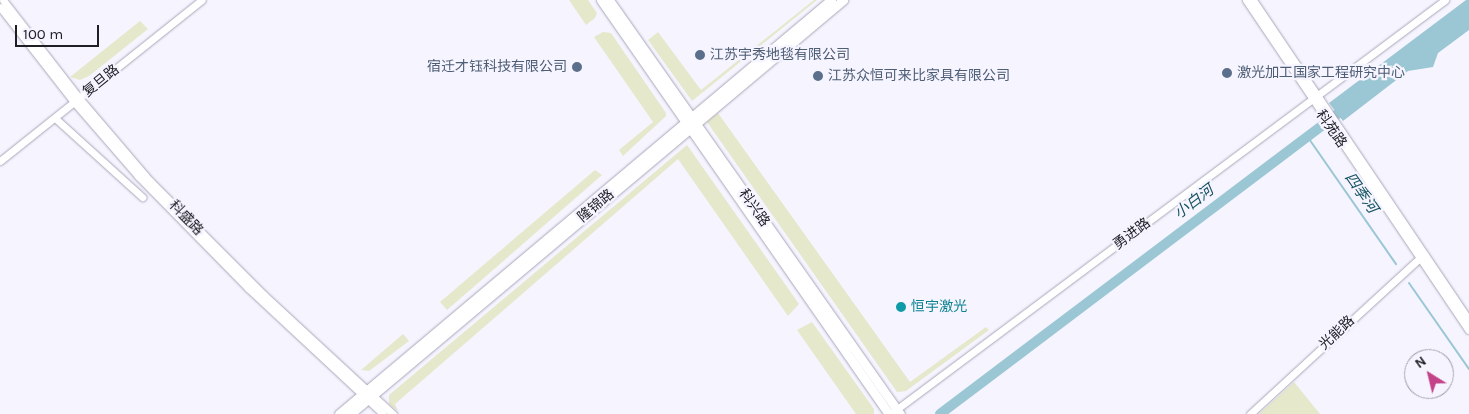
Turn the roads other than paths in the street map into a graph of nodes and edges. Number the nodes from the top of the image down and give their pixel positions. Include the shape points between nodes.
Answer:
1 (3, 0) edge
2 (202, 0) edge
3 (601, 0) edge
4 (609, 0) edge
5 (830, 0) edge
6 (843, 0) edge
7 (1246, 0) edge
8 (1252, 0) edge
9 (1445, 0) edge
10 (0, 7) edge
11 (1318, 95) junction
12 (76, 100) junction
13 (1311, 100) junction
14 (55, 118) junction
15 (690, 122) junction
16 (1336, 129) junction
17 (0, 161) edge
18 (142, 197) dead end
19 (1422, 256) junction
20 (1469, 320) edge
21 (1469, 330) edge
22 (367, 395) junction
23 (894, 413) edge
24 (339, 414) edge
25 (350, 414) edge
26 (383, 414) edge
27 (393, 414) edge
28 (1250, 414) edge

1 - 12 street, 科盛路
2 - 12 street, 复旦路
3 - 15 main road, 科兴路
4 - 15 main road, 科兴路
5 - 15 main road, 隆锦路
6 - 15 main road, 隆锦路
7 - 13 street, 科苑路
8 - 11 street, 科苑路
9 - 11 street, 勇进路
10 - 12 street, 科盛路
11 - 13 street, 勇进路
11 - 16 street, 科苑路
12 - 14 street, 复旦路
12 - 22 street, 科盛路 via 209,241
13 - 16 street, 科苑路
13 - 23 street, 勇进路
14 - 17 street, 复旦路
14 - 18 street
15 - 22 main road, 隆锦路
15 - 23 main road, 科兴路
16 - 19 street, 科苑路
19 - 20 street, 科苑路
19 - 21 street, 科苑路
19 - 28 street, 光能路
22 - 24 main road, 隆锦路
22 - 25 main road, 隆锦路
22 - 26 street, 科盛路
22 - 27 street, 科盛路

